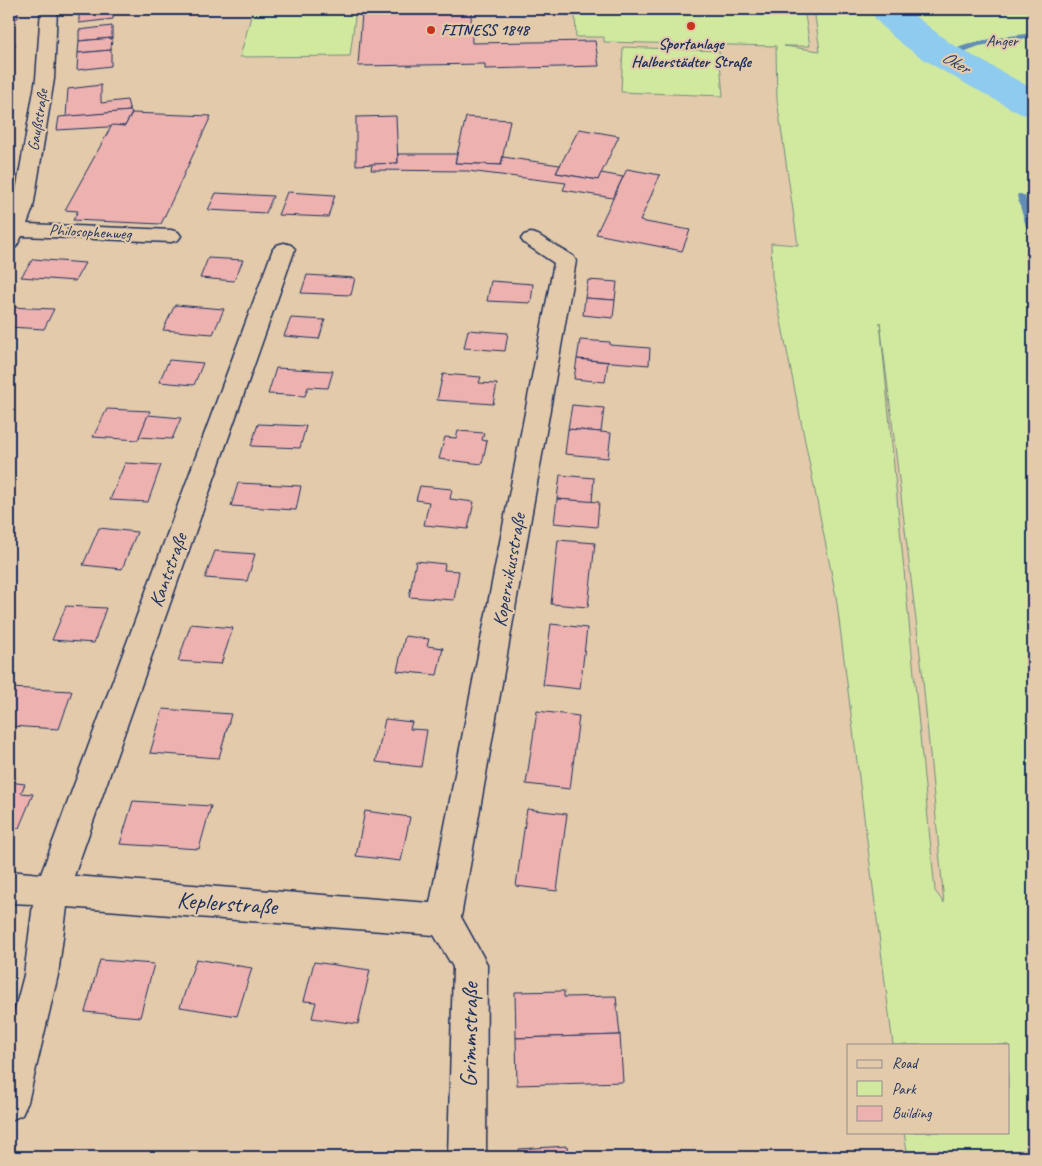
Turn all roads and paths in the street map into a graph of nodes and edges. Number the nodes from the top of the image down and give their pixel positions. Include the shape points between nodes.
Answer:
1 (48, 9) edge
2 (11, 233) edge
3 (171, 236) dead end
4 (531, 239) dead end
5 (284, 249) dead end
6 (9, 887) edge
7 (52, 890) junction
8 (444, 920) junction
9 (9, 1102) edge
10 (467, 1157) edge

1 - 2 street, Gaußstraße via 44,79 33,151 23,208
2 - 3 street, Philosophenweg
4 - 8 street, Kopernikusstraße via 565,261
5 - 7 street, Kantstraße
6 - 7 street, Keplerstraße
7 - 8 street, Keplerstraße
7 - 9 street, Kantstraße via 41,975
8 - 10 street, Grimmstraße via 470,964

